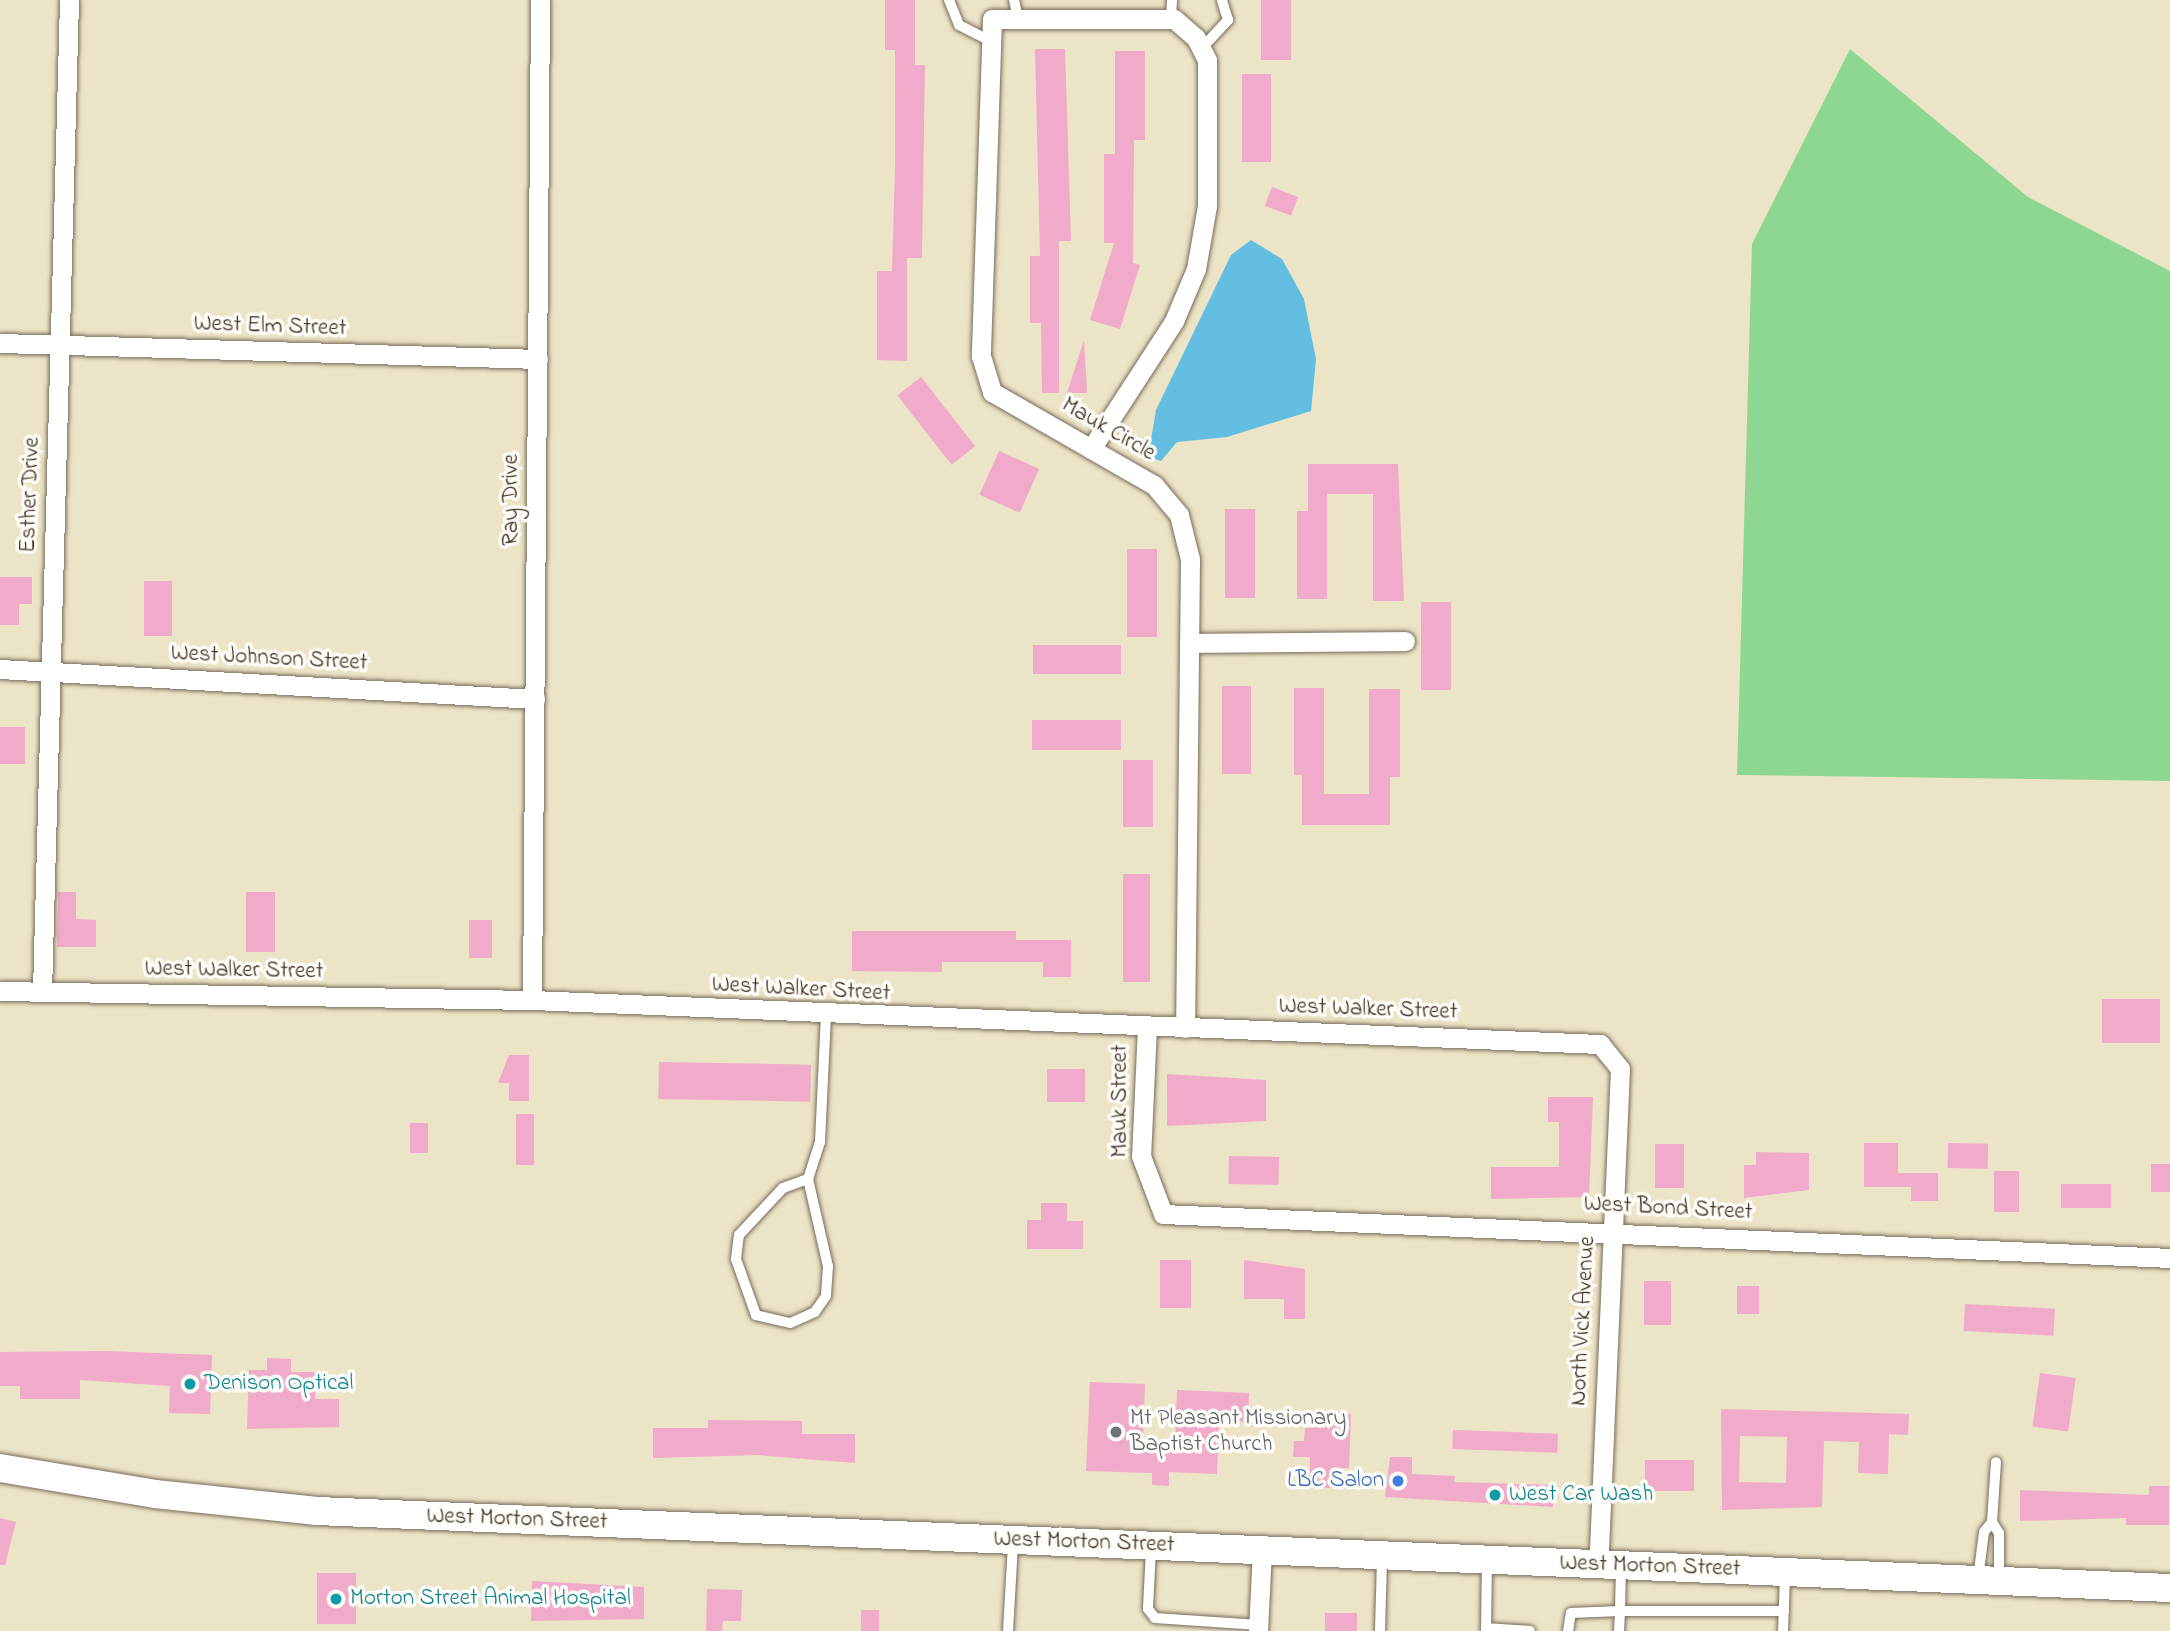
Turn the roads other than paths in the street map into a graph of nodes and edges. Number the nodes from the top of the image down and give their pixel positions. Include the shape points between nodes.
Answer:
1 (69, 0) edge
2 (540, 0) edge
3 (949, 0) edge
4 (1222, 0) edge
5 (1016, 10) edge
6 (1172, 10) edge
7 (992, 42) junction
8 (1201, 49) junction
9 (0, 343) edge
10 (62, 345) junction
11 (538, 359) junction
12 (1091, 449) junction
13 (1405, 640) dead end
14 (1189, 643) junction
15 (0, 669) edge
16 (48, 671) junction
17 (535, 699) junction
18 (0, 991) edge
19 (42, 992) junction
20 (532, 1000) junction
21 (826, 1017) junction
22 (1146, 1026) junction
23 (1185, 1028) junction
24 (1600, 1044) joint
25 (807, 1180) junction
26 (1163, 1214) joint
27 (1612, 1230) junction
28 (2170, 1258) edge
29 (1996, 1462) dead end
30 (0, 1468) edge
31 (1992, 1522) junction
32 (1013, 1540) junction
33 (1151, 1545) junction
34 (1262, 1550) junction
35 (1383, 1555) junction
36 (1487, 1560) junction
37 (1610, 1565) junction
38 (1785, 1572) junction
39 (1989, 1581) junction
40 (2170, 1588) edge
41 (1620, 1611) junction
42 (1784, 1611) junction
43 (1259, 1628) edge
44 (1486, 1630) edge
45 (1008, 1631) edge
46 (1380, 1631) edge
47 (1530, 1631) edge
48 (1568, 1631) edge
49 (1619, 1631) edge
50 (1783, 1631) edge

1 - 10 street, Esther Drive
2 - 11 street, Ray Drive
3 - 7 lane via 959,25
4 - 8 lane via 1228,20
5 - 6 street
5 - 7 street, Mauk Circle via 992,19
6 - 8 street
7 - 12 street, Mauk Circle via 981,356 992,392
8 - 12 street via 1207,60 1207,206 1196,269 1174,321
9 - 10 street, West Elm Street
10 - 11 street, West Elm Street
10 - 16 street, Esther Drive
11 - 17 street, Ray Drive
12 - 14 street, Mauk Circle via 1154,485 1179,515 1190,559
13 - 14 street
14 - 23 street, Mauk Circle
15 - 16 street, West Johnson Street
16 - 17 street, West Johnson Street
16 - 19 street, Esther Drive
17 - 20 street, Ray Drive
18 - 19 street, West Walker Street
19 - 20 street, West Walker Street
20 - 21 street, West Walker Street
21 - 22 street, West Walker Street
21 - 25 lane via 820,1142
22 - 23 street, West Walker Street
22 - 26 street, Mauk Street via 1141,1156
23 - 24 street, West Walker Street
24 - 27 street, North Vick Avenue via 1620,1069
25 - 25 lane via 828,1266 826,1296 815,1312 790,1323 756,1315 736,1259 739,1235 783,1188
26 - 27 street, West Bond Street
27 - 28 street, West Bond Street
27 - 37 street, North Vick Avenue
29 - 31 lane
30 - 32 main road, West Morton Street via 155,1494 317,1511
31 - 39 lane via 1984,1532
31 - 39 lane via 1999,1533
32 - 33 main road, West Morton Street
32 - 45 lane
33 - 34 main road, West Morton Street
33 - 43 lane via 1148,1609 1155,1618
34 - 35 main road, West Morton Street
34 - 43 street
35 - 36 main road, West Morton Street
35 - 46 lane
36 - 37 main road, West Morton Street
36 - 44 lane
37 - 38 main road, West Morton Street
37 - 41 lane
38 - 39 main road, West Morton Street
38 - 42 lane
39 - 40 main road, West Morton Street
41 - 42 lane
41 - 48 lane via 1571,1613
41 - 49 lane
42 - 50 lane
44 - 47 lane

